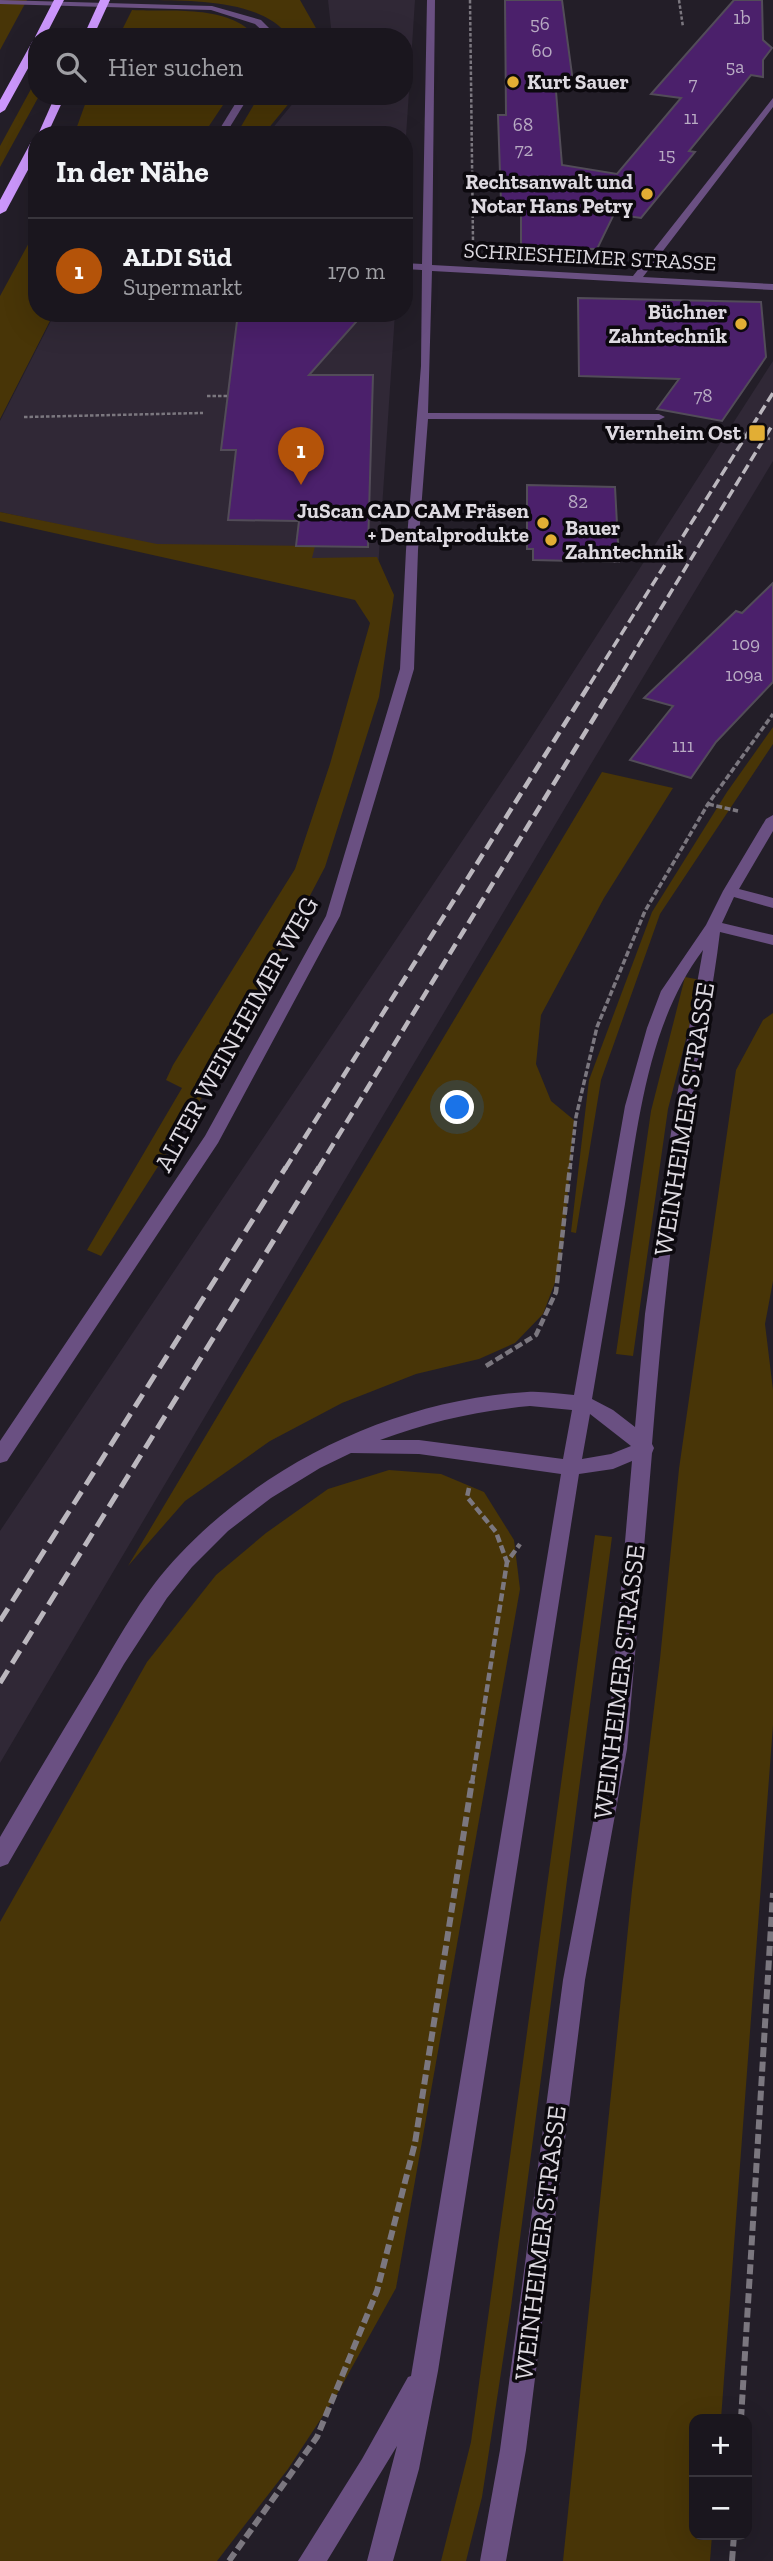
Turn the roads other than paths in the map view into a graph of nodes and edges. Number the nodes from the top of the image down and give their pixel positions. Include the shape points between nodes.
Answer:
1 (59, 0) edge
2 (106, 0) edge
3 (431, 0) edge
4 (0, 2) edge
5 (45, 28) edge
6 (92, 28) edge
7 (264, 28) edge
8 (28, 59) edge
9 (773, 101) edge
10 (56, 105) edge
11 (239, 105) edge
12 (0, 110) edge
13 (45, 126) edge
14 (226, 126) edge
15 (28, 159) edge
16 (0, 211) edge
17 (413, 266) edge
18 (429, 267) junction
19 (635, 280) junction
20 (773, 287) edge
21 (422, 416) junction
22 (659, 417) dead end
23 (773, 819) edge
24 (730, 891) junction
25 (773, 903) edge
26 (713, 926) junction
27 (773, 940) edge
28 (582, 1403) junction
29 (346, 1447) junction
30 (645, 1448) junction
31 (0, 1456) edge
32 (571, 1468) junction
33 (0, 1857) edge
34 (425, 2371) junction
35 (311, 2561) edge
36 (380, 2561) edge
37 (493, 2561) edge

1 - 5 highway
2 - 6 highway
3 - 18 street, ALTER WEINHEIMER WEG
4 - 7 street via 212,8 238,14
8 - 12 highway
9 - 19 street
10 - 13 highway
11 - 14 street
15 - 16 highway
17 - 18 street, SCHRIESHEIMER STRASSE
18 - 19 street, SCHRIESHEIMER STRASSE
18 - 21 street, ALTER WEINHEIMER WEG
19 - 20 street, SCHRIESHEIMER STRASSE
21 - 22 street
21 - 31 street, ALTER WEINHEIMER WEG via 407,669 333,916 212,1139
23 - 24 street, WEINHEIMER STRASSE
24 - 25 street
24 - 26 street, WEINHEIMER STRASSE
26 - 27 street
26 - 28 street, WEINHEIMER STRASSE via 669,991 633,1106
26 - 30 street, WEINHEIMER STRASSE via 654,1314
28 - 29 street via 483,1402 416,1419
28 - 30 street via 611,1418
28 - 32 street, WEINHEIMER STRASSE
29 - 32 street via 419,1447
29 - 33 street via 261,1494 186,1559 148,1607
30 - 32 street via 613,1461
30 - 37 street, WEINHEIMER STRASSE via 617,1749 574,1980 513,2450
32 - 34 street, WEINHEIMER STRASSE
34 - 35 street, WEINHEIMER STRASSE via 371,2468
34 - 36 street, WEINHEIMER STRASSE via 406,2469

